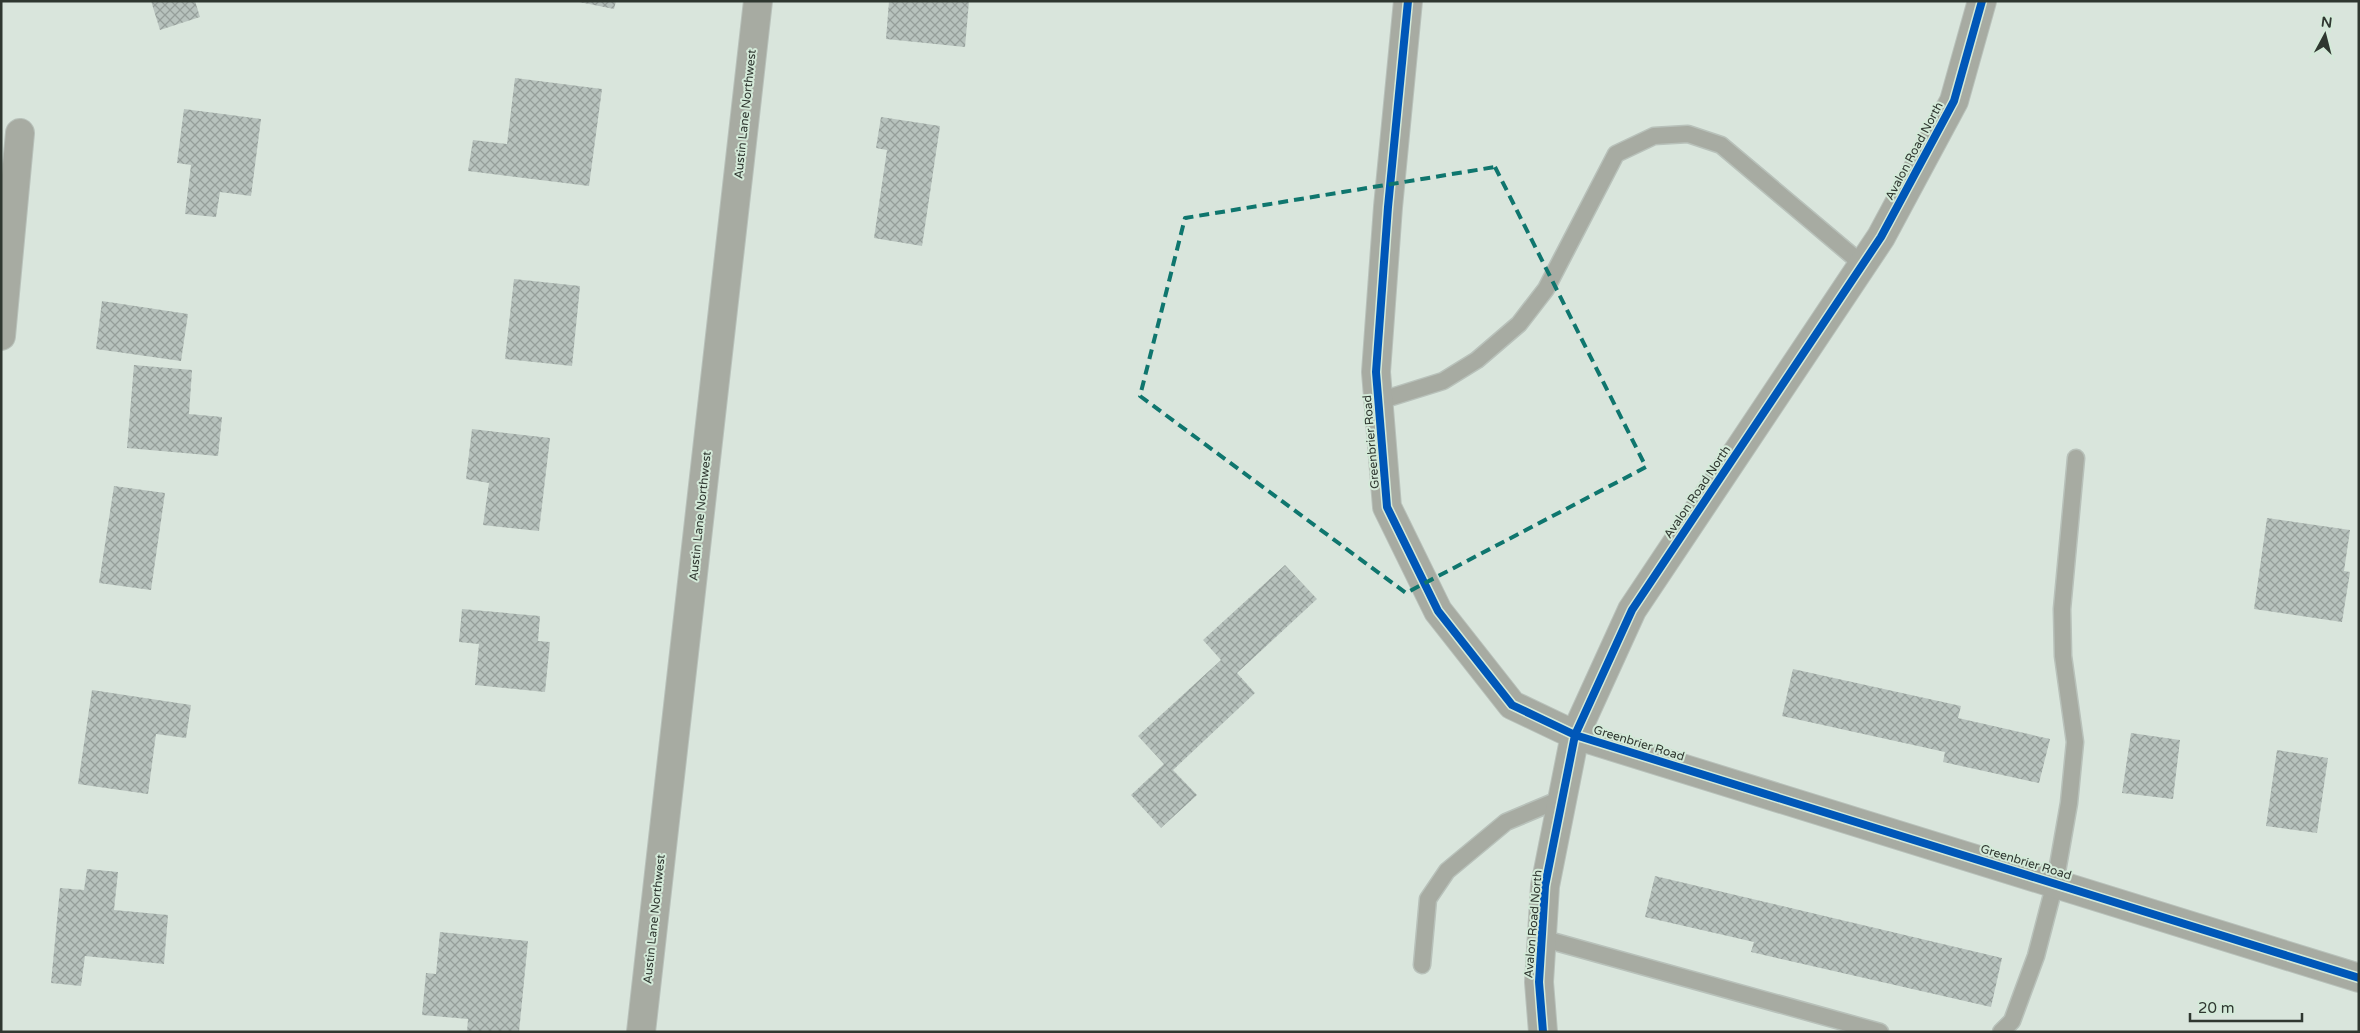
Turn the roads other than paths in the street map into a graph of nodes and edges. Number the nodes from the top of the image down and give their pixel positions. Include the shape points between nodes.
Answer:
1 (758, 1) edge
2 (1408, 1) edge
3 (1982, 1) edge
4 (20, 133) dead end
5 (1862, 264) junction
6 (1, 336) edge
7 (1379, 401) junction
8 (2076, 458) dead end
9 (1575, 735) junction
10 (1563, 798) junction
11 (2055, 883) junction
12 (1541, 938) junction
13 (1422, 965) dead end
14 (2359, 978) edge
15 (641, 1032) edge
16 (1542, 1032) edge
17 (1880, 1032) edge
18 (2000, 1032) edge

1 - 15 street, Austin Lane Northwest
2 - 7 street, Greenbrier Road via 1376,372
3 - 5 street, Avalon Road North via 1954,100 1881,237
4 - 6 street
5 - 7 lane via 1721,144 1688,134 1654,136 1616,154 1546,289 1519,324 1477,360 1443,381
5 - 9 street, Avalon Road North via 1632,610
7 - 9 street, Greenbrier Road via 1387,507 1438,611 1512,705
8 - 11 lane via 2062,610 2063,656 2075,742 2069,803
9 - 10 street, Avalon Road North
9 - 11 street, Greenbrier Road
10 - 12 street, Avalon Road North via 1545,886
10 - 13 lane via 1506,822 1447,871 1428,899
11 - 14 street, Greenbrier Road
11 - 18 lane via 2024,993 2012,1021
12 - 16 street, Avalon Road North via 1538,982
12 - 17 lane

